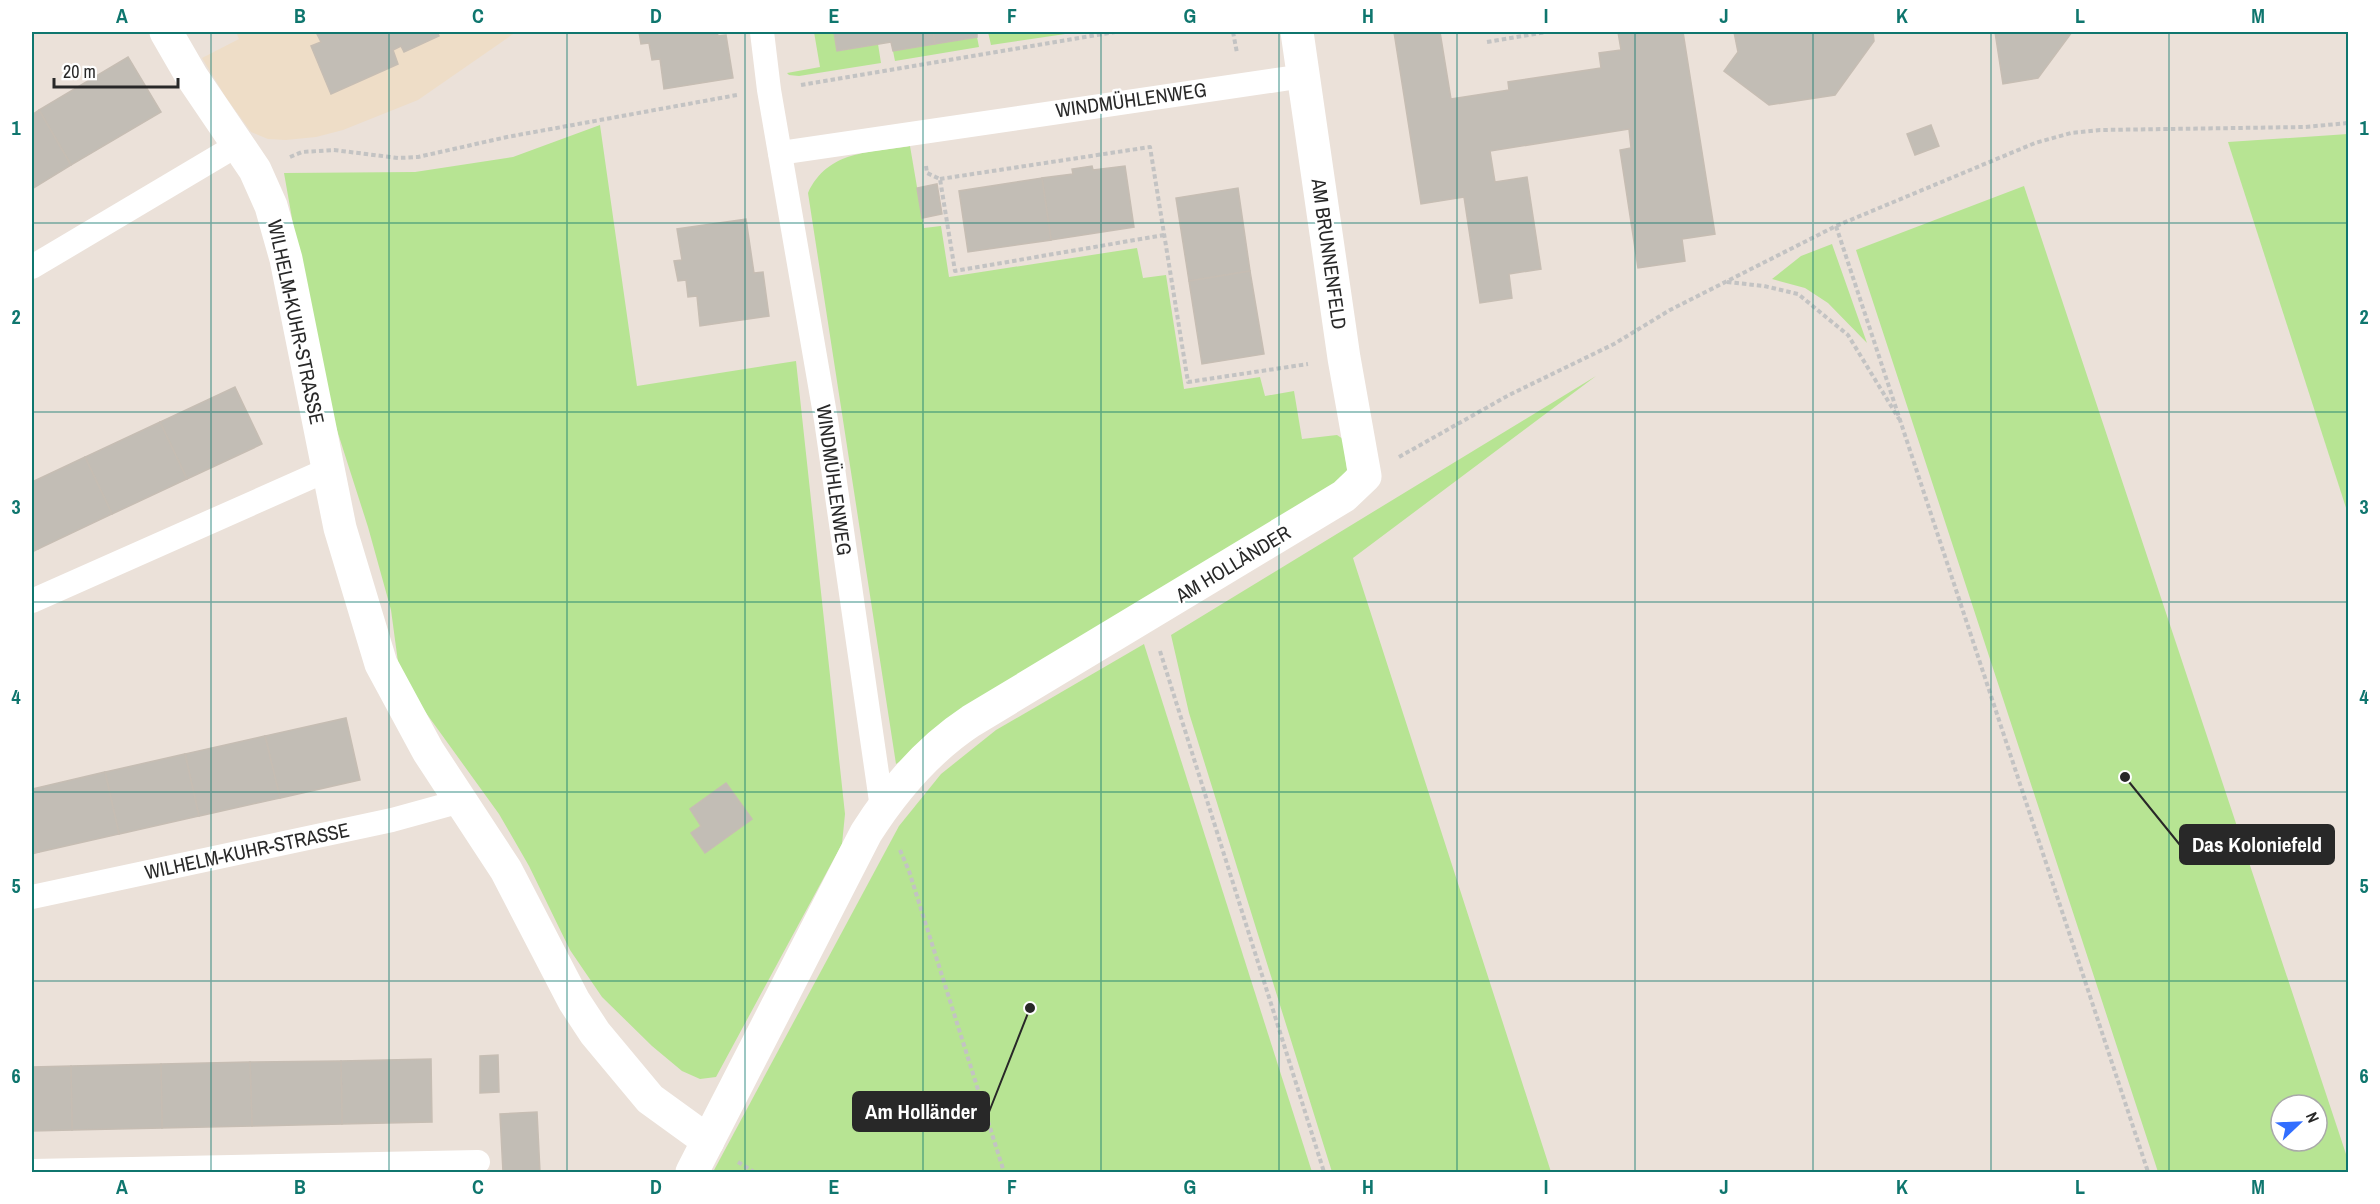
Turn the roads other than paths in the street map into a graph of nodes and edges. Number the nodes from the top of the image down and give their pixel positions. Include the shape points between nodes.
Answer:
1 (166, 32) edge
2 (762, 32) edge
3 (1297, 32) edge
4 (1304, 76) junction
5 (780, 153) junction
6 (248, 157) junction
7 (32, 267) edge
8 (327, 470) junction
9 (1365, 476) joint
10 (32, 601) edge
11 (461, 801) junction
12 (882, 808) junction
13 (32, 897) edge
14 (708, 1142) junction
15 (478, 1162) dead end
16 (32, 1171) edge
17 (692, 1173) edge

1 - 6 street, WILHELM-KUHR-STRASSE
2 - 5 lane, WINDMÜHLENWEG
3 - 4 street, AM BRUNNENFELD
4 - 5 lane, WINDMÜHLENWEG
4 - 9 street, AM BRUNNENFELD
5 - 12 lane, WINDMÜHLENWEG via 826,420
6 - 7 lane
6 - 8 street, WILHELM-KUHR-STRASSE via 271,206 286,259
8 - 10 lane
8 - 11 street, WILHELM-KUHR-STRASSE via 355,582 381,664 428,751
9 - 12 street, AM HOLLÄNDER via 1344,496 944,738
11 - 13 lane, WILHELM-KUHR-STRASSE via 392,820
11 - 14 street, WILHELM-KUHR-STRASSE via 506,870 574,1001 595,1033 651,1099
12 - 14 street, AM HOLLÄNDER
14 - 17 street, AM HOLLÄNDER
15 - 16 lane

